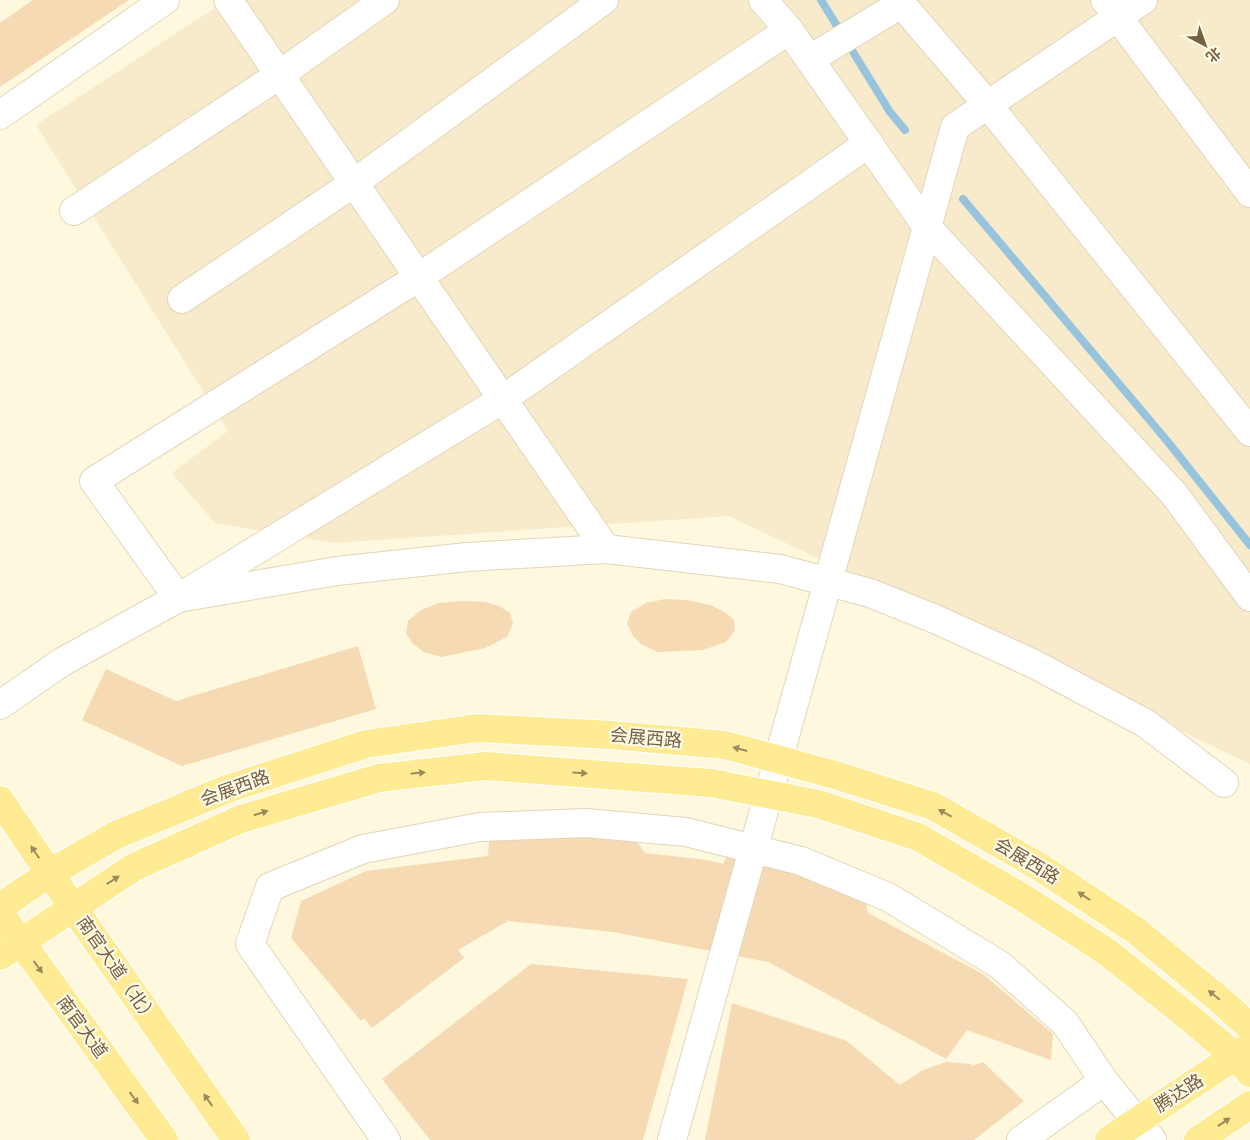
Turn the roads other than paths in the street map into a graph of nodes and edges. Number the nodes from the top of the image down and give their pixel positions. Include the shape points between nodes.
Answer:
1 (165, 0) edge
2 (228, 0) edge
3 (385, 0) edge
4 (604, 0) edge
5 (763, 0) edge
6 (1143, 0) edge
7 (899, 2) edge
8 (1111, 9) edge
9 (790, 30) junction
10 (810, 59) junction
11 (279, 75) junction
12 (988, 105) junction
13 (0, 115) edge
14 (869, 143) junction
15 (354, 183) junction
16 (1250, 193) edge
17 (74, 211) dead end
18 (927, 227) junction
19 (419, 277) junction
20 (182, 299) dead end
21 (503, 399) junction
22 (1250, 432) edge
23 (606, 549) junction
24 (828, 582) junction
25 (1250, 597) edge
26 (178, 598) junction
27 (0, 705) edge
28 (778, 759) junction
29 (1224, 783) dead end
30 (768, 794) junction
31 (0, 800) edge
32 (754, 848) junction
33 (50, 874) junction
34 (72, 906) junction
35 (0, 907) edge
36 (0, 913) edge
37 (10, 949) edge
38 (1250, 1027) edge
39 (1245, 1058) edge
40 (1104, 1081) junction
41 (1250, 1105) edge
42 (1145, 1131) edge
43 (164, 1140) edge
44 (236, 1140) edge
45 (386, 1140) edge
46 (672, 1140) edge
47 (1021, 1140) edge
48 (1109, 1140) edge
49 (1198, 1140) edge

1 - 13 street
2 - 11 street
3 - 11 street
4 - 15 street
5 - 9 street
6 - 8 street
7 - 10 street
7 - 12 street
8 - 12 street
8 - 16 street
9 - 10 street
9 - 19 street
10 - 14 street
11 - 15 street
11 - 17 street
12 - 18 street via 955,127
12 - 22 street
14 - 18 street
14 - 21 street
15 - 19 street
15 - 20 street
18 - 24 street
18 - 25 street via 1174,494
19 - 21 street
19 - 26 street via 94,481
21 - 23 street
21 - 26 street
23 - 24 street via 780,569
23 - 26 street via 467,557 337,571
24 - 28 street
24 - 29 street via 870,593 1034,664 1145,723
26 - 27 street via 62,662
28 - 30 street
28 -> 33 main road, 会展西路 via 725,745 477,728 366,744 228,789 116,835
38 -> 28 main road, 会展西路 via 1135,930 1024,857 933,806
30 - 32 street
34 -> 30 main road, 会展西路 via 134,867 241,819 380,778 484,766 711,783
30 - 39 main road, 会展西路 via 818,804 918,837 1020,896 1107,952
33 -> 31 main road, 南官大道（北）
32 - 40 street via 801,861 888,897 1000,964 1065,1023
32 - 45 street via 686,832 586,824 480,827 363,849 270,887 250,944
32 - 46 street
33 - 34 main road, 南官大道（北）
33 - 35 main road, 会展西路
34 - 37 main road, 会展西路
44 -> 34 main road, 南官大道（北）
36 - 37 main road, 南官大道
37 -> 43 main road, 南官大道
39 - 42 main road, 腾达路
40 - 42 street
40 - 47 street
49 -> 41 main road
42 - 48 main road, 腾达路

